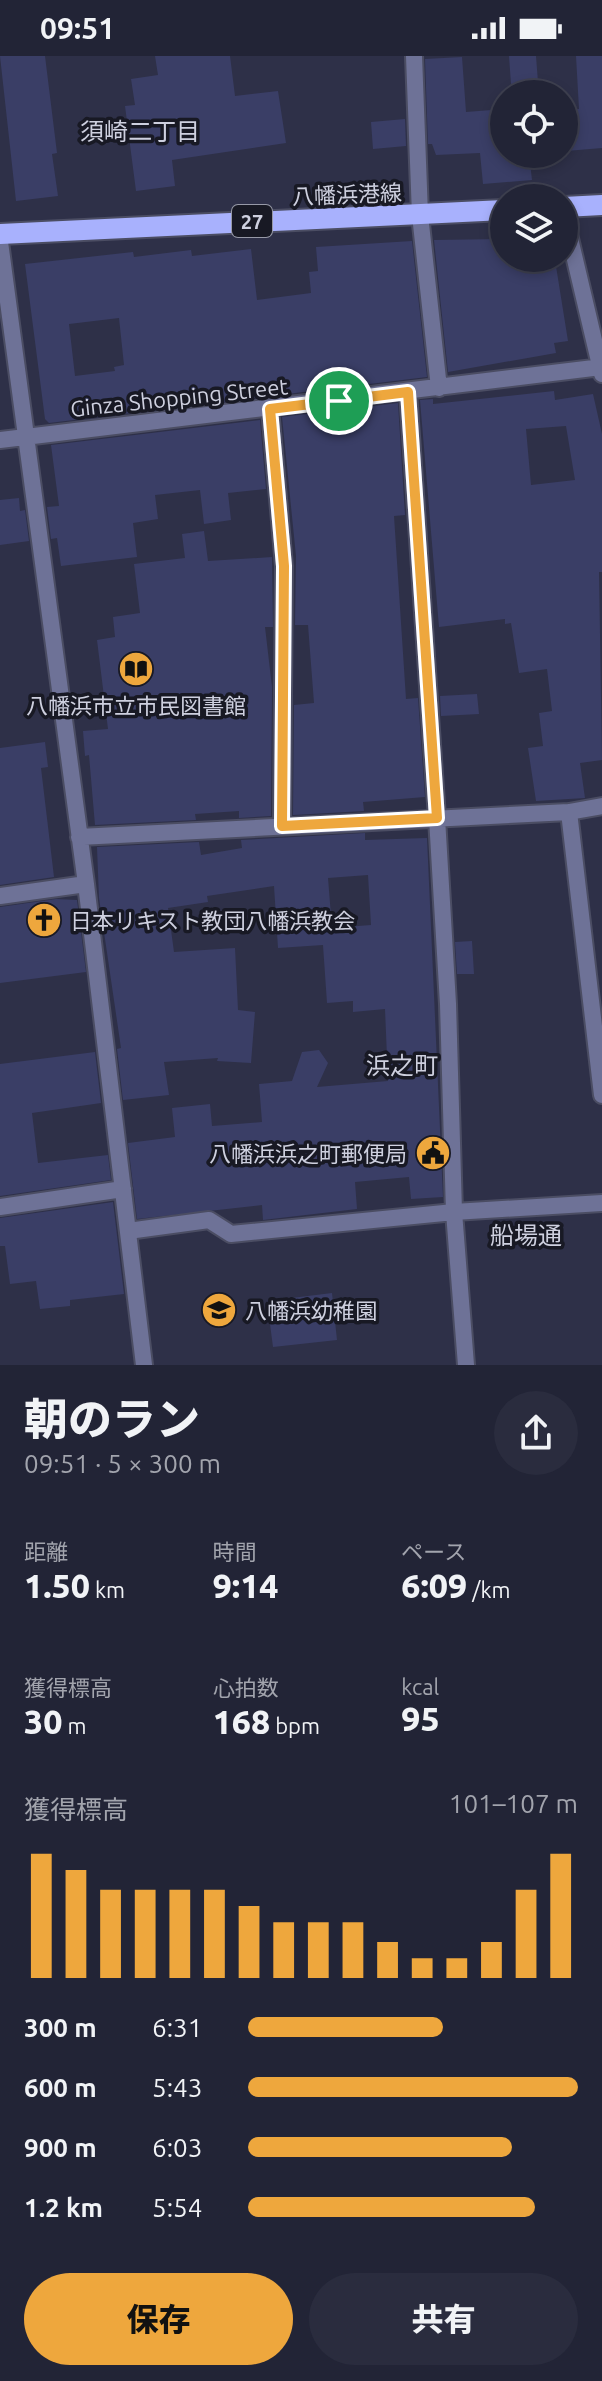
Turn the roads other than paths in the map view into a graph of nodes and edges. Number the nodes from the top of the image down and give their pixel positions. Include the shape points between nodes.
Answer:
1 (414, 56) edge
2 (602, 205) edge
3 (578, 206) edge
4 (490, 211) edge
5 (420, 215) junction
6 (0, 234) edge
7 (0, 242) edge
8 (578, 271) edge
9 (602, 370) edge
10 (439, 388) junction
11 (408, 392) junction
12 (270, 409) junction
13 (29, 436) junction
14 (0, 440) edge
15 (602, 806) edge
16 (569, 812) junction
17 (437, 818) junction
18 (282, 826) junction
19 (79, 837) junction
20 (86, 884) junction
21 (0, 896) edge
22 (599, 1027) edge
23 (602, 1095) edge
24 (123, 1189) junction
25 (602, 1203) edge
26 (0, 1207) edge
27 (454, 1212) junction
28 (128, 1231) junction
29 (144, 1365) edge
30 (466, 1365) edge

1 - 5 street
2 - 3 main road
4 - 5 main road, 八幡浜港線 / 27
5 - 6 main road, 八幡浜港線 / 27
5 - 10 street
7 - 13 street
8 - 9 street
9 - 10 street, Ginza Shopping Street
10 - 11 street, Ginza Shopping Street
11 - 12 street, Ginza Shopping Street
11 - 17 street
12 - 13 street, Ginza Shopping Street
12 - 18 street via 284,566
13 - 14 street, Ginza Shopping Street
13 - 19 street
15 - 16 street
16 - 17 street
16 - 22 street
17 - 18 street
17 - 27 street
18 - 19 street
19 - 20 street
20 - 21 street
20 - 24 street
22 - 23 street
24 - 26 street
24 - 28 street
25 - 27 street
27 - 28 street via 231,1234 209,1220
27 - 30 street
28 - 29 street

